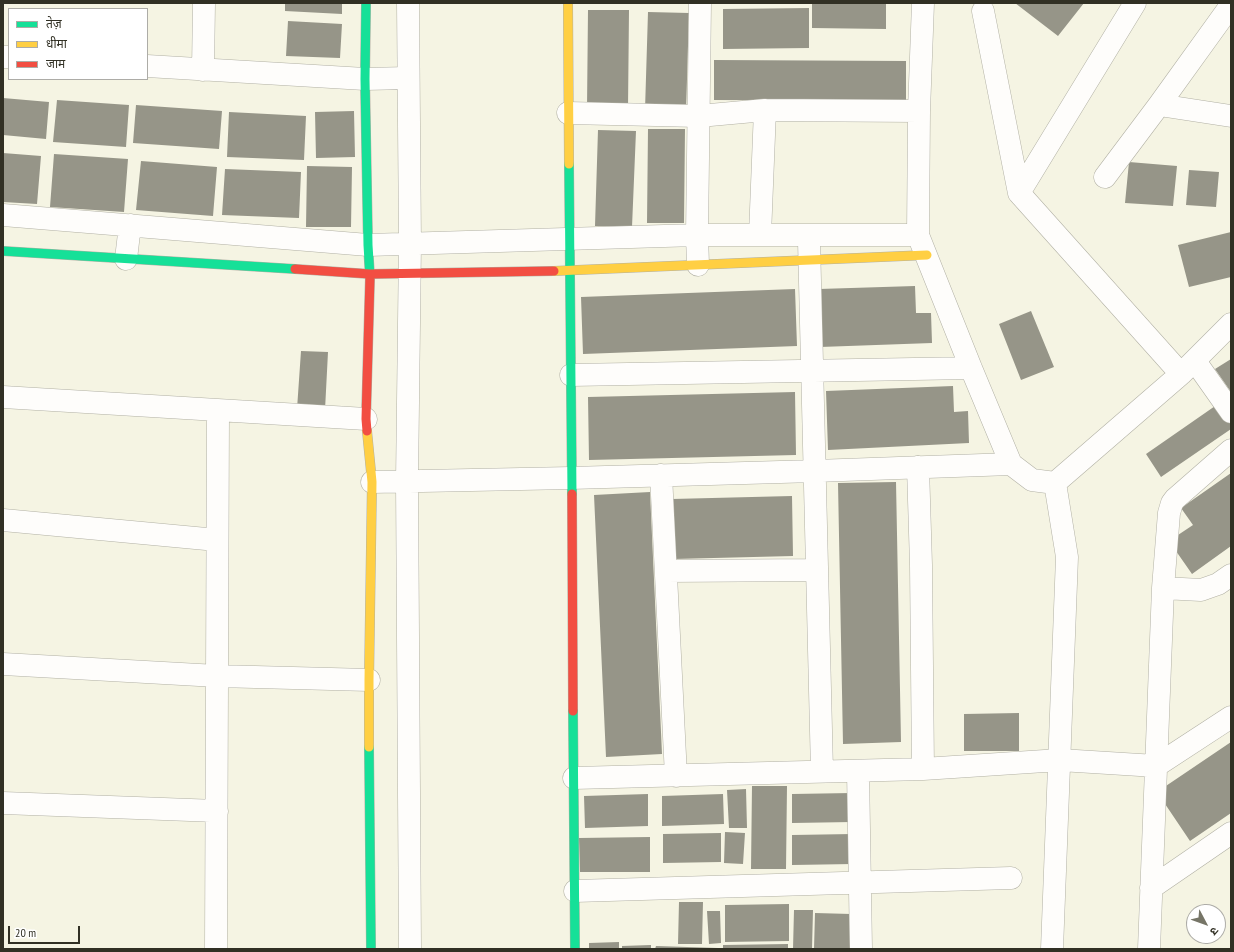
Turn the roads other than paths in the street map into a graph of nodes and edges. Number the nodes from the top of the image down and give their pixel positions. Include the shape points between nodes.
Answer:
1 (204, 3) edge
2 (366, 3) edge
3 (408, 3) edge
4 (568, 3) edge
5 (700, 3) edge
6 (923, 3) edge
7 (1135, 3) edge
8 (1231, 6) edge
9 (982, 11) dead end
10 (148, 66) edge
11 (203, 70) junction
12 (408, 78) junction
13 (365, 79) junction
14 (1160, 105) junction
15 (765, 110) junction
16 (919, 110) junction
17 (568, 113) junction
18 (699, 116) junction
19 (1231, 116) edge
20 (1105, 177) dead end
21 (1019, 193) junction
22 (3, 215) edge
23 (130, 225) junction
24 (918, 234) junction
25 (697, 235) junction
26 (760, 235) junction
27 (809, 235) junction
28 (569, 240) junction
29 (410, 244) junction
30 (368, 245) junction
31 (3, 251) edge
32 (927, 255) junction
33 (126, 258) junction
34 (810, 260) junction
35 (698, 265) junction
36 (569, 271) junction
37 (410, 273) junction
38 (370, 274) junction
39 (1231, 324) edge
40 (1188, 367) junction
41 (971, 368) junction
42 (813, 371) junction
43 (571, 376) junction
44 (3, 397) edge
45 (218, 411) junction
46 (1231, 412) edge
47 (366, 419) junction
48 (1231, 450) edge
49 (1011, 464) junction
50 (918, 467) junction
51 (815, 471) junction
52 (660, 476) junction
53 (571, 478) junction
54 (407, 481) junction
55 (372, 482) junction
56 (1055, 483) junction
57 (3, 520) edge
58 (217, 540) junction
59 (817, 570) junction
60 (666, 571) junction
61 (1231, 575) edge
62 (1163, 588) junction
63 (3, 664) edge
64 (217, 676) junction
65 (369, 680) junction
66 (1231, 717) edge
67 (1060, 760) junction
68 (1156, 766) junction
69 (923, 769) junction
70 (858, 770) junction
71 (822, 771) junction
72 (676, 776) junction
73 (574, 778) junction
74 (3, 803) edge
75 (217, 811) junction
76 (1231, 833) edge
77 (1011, 878) dead end
78 (860, 883) junction
79 (1151, 888) junction
80 (575, 891) junction
81 (216, 949) edge
82 (371, 949) edge
83 (410, 949) edge
84 (575, 949) edge
85 (861, 949) edge
86 (1052, 949) edge
87 (1149, 949) edge

1 - 11 street
2 - 13 street
3 - 12 street
4 - 17 street
5 - 18 street
6 - 16 street
7 - 21 street
8 - 14 street
9 - 21 street
10 - 11 street
11 - 13 street
12 - 13 street
12 - 29 street
13 - 30 street
14 - 19 street
14 - 20 street
15 - 16 street
15 - 18 street
15 - 26 street
16 - 24 street
17 - 18 street
17 - 28 street
18 - 25 street
21 - 40 street
22 - 23 street
23 - 30 street
23 - 33 street
24 - 27 street
24 - 32 street
25 - 26 street
25 - 28 street
25 - 35 street
26 - 27 street
27 - 34 street
28 - 29 street
28 - 36 street
29 - 30 street
29 - 37 street
30 - 38 street
31 - 33 street
32 - 34 street
32 - 41 street
33 - 38 street
34 - 35 street
34 - 42 street
35 - 36 street
36 - 37 street
36 - 43 street
37 - 38 street
37 - 54 street
38 - 47 street
39 - 40 street
40 - 46 street
40 - 56 street
41 - 42 street
41 - 49 street
42 - 43 street
42 - 51 street
43 - 53 street
44 - 45 street
45 - 47 street
45 - 58 street
47 - 55 street
48 - 62 street via 1172,503
49 - 50 street
49 - 56 street via 1032,480
50 - 51 street
50 - 69 street
51 - 52 street
51 - 59 street
52 - 53 street
52 - 60 street
53 - 54 street
53 - 73 street
54 - 55 street
54 - 83 street
55 - 65 street
56 - 67 street via 1067,557
57 - 58 street
58 - 64 street
59 - 60 street
59 - 71 street
60 - 72 street
61 - 62 street via 1218,584 1201,590
62 - 68 street
63 - 64 street
64 - 65 street
64 - 75 street
65 - 82 street
66 - 68 street
67 - 68 street
67 - 69 street
67 - 86 street
68 - 79 street
69 - 70 street
70 - 71 street
70 - 78 street
71 - 72 street
72 - 73 street
73 - 80 street
74 - 75 street
75 - 81 street
76 - 79 street
77 - 78 street
78 - 80 street
78 - 85 street
79 - 87 street
80 - 84 street

